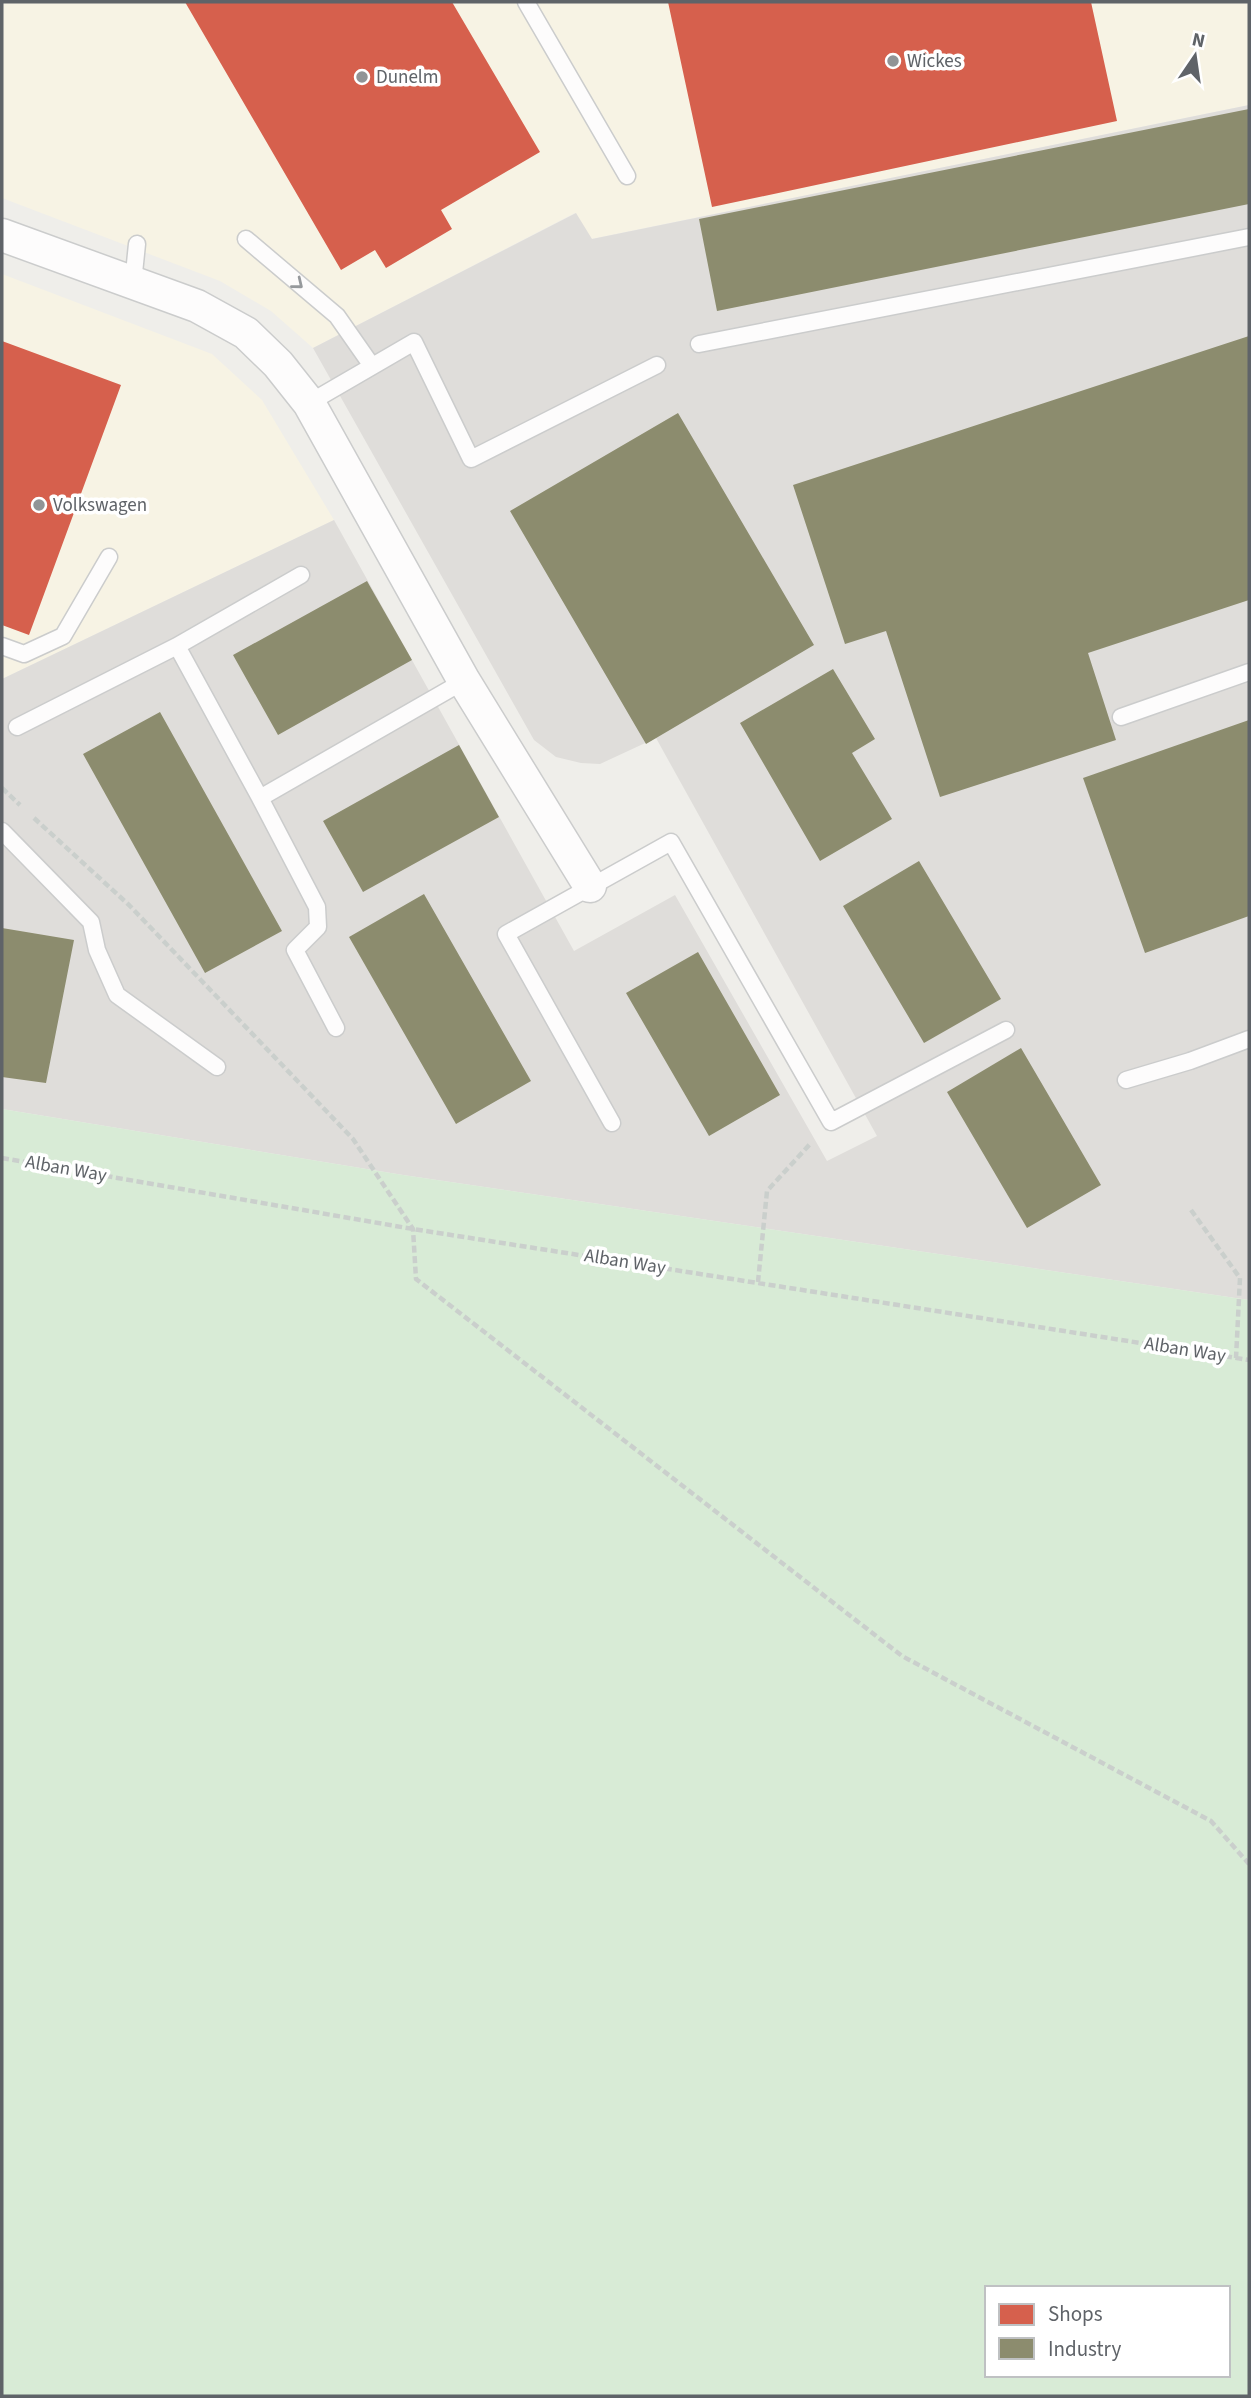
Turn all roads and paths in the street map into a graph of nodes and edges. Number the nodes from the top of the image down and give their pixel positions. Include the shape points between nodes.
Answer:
1 (526, 2) edge
2 (627, 176) dead end
3 (2, 235) edge
4 (1249, 237) edge
5 (246, 239) dead end
6 (137, 244) dead end
7 (133, 283) junction
8 (699, 344) dead end
9 (657, 365) dead end
10 (372, 366) junction
11 (309, 403) junction
12 (109, 557) dead end
13 (301, 575) dead end
14 (2, 646) edge
15 (177, 646) junction
16 (1249, 672) edge
17 (464, 681) junction
18 (1121, 718) dead end
19 (18, 727) dead end
20 (2, 788) edge
21 (260, 798) junction
22 (21, 806) dead end
23 (31, 815) dead end
24 (2, 831) edge
25 (590, 886) junction
26 (336, 1028) dead end
27 (1006, 1030) dead end
28 (1249, 1039) edge
29 (217, 1067) dead end
30 (1126, 1080) dead end
31 (831, 1122) junction
32 (612, 1123) dead end
33 (2, 1158) edge
34 (1191, 1210) dead end
35 (413, 1229) junction
36 (758, 1282) junction
37 (1236, 1358) junction
38 (1249, 1360) edge
39 (1249, 1864) edge

1 - 2 lane
3 - 7 street
4 - 8 lane
5 -> 10 lane via 337,316
6 - 7 lane
7 - 11 street via 197,306 246,332
9 - 10 lane via 471,459 414,342
10 - 11 lane
11 - 17 street
12 - 14 lane via 63,636 24,654
13 - 15 lane
15 - 19 lane
15 - 21 lane
16 - 18 lane
17 - 21 lane
17 - 25 street
20 - 22 path
21 - 26 lane via 317,907 318,927 295,950
23 - 35 path via 129,905 353,1139
24 - 29 lane via 91,922 97,950 117,995
25 - 31 lane via 671,842
25 - 32 lane via 506,934
27 - 31 lane
28 - 30 lane
31 - 36 path via 767,1191
33 - 35 path, Alban Way
34 - 37 path via 1240,1278
35 - 36 path, Alban Way
35 - 39 path via 416,1279 902,1656 1211,1821
36 - 37 path, Alban Way
37 - 38 path, Alban Way

